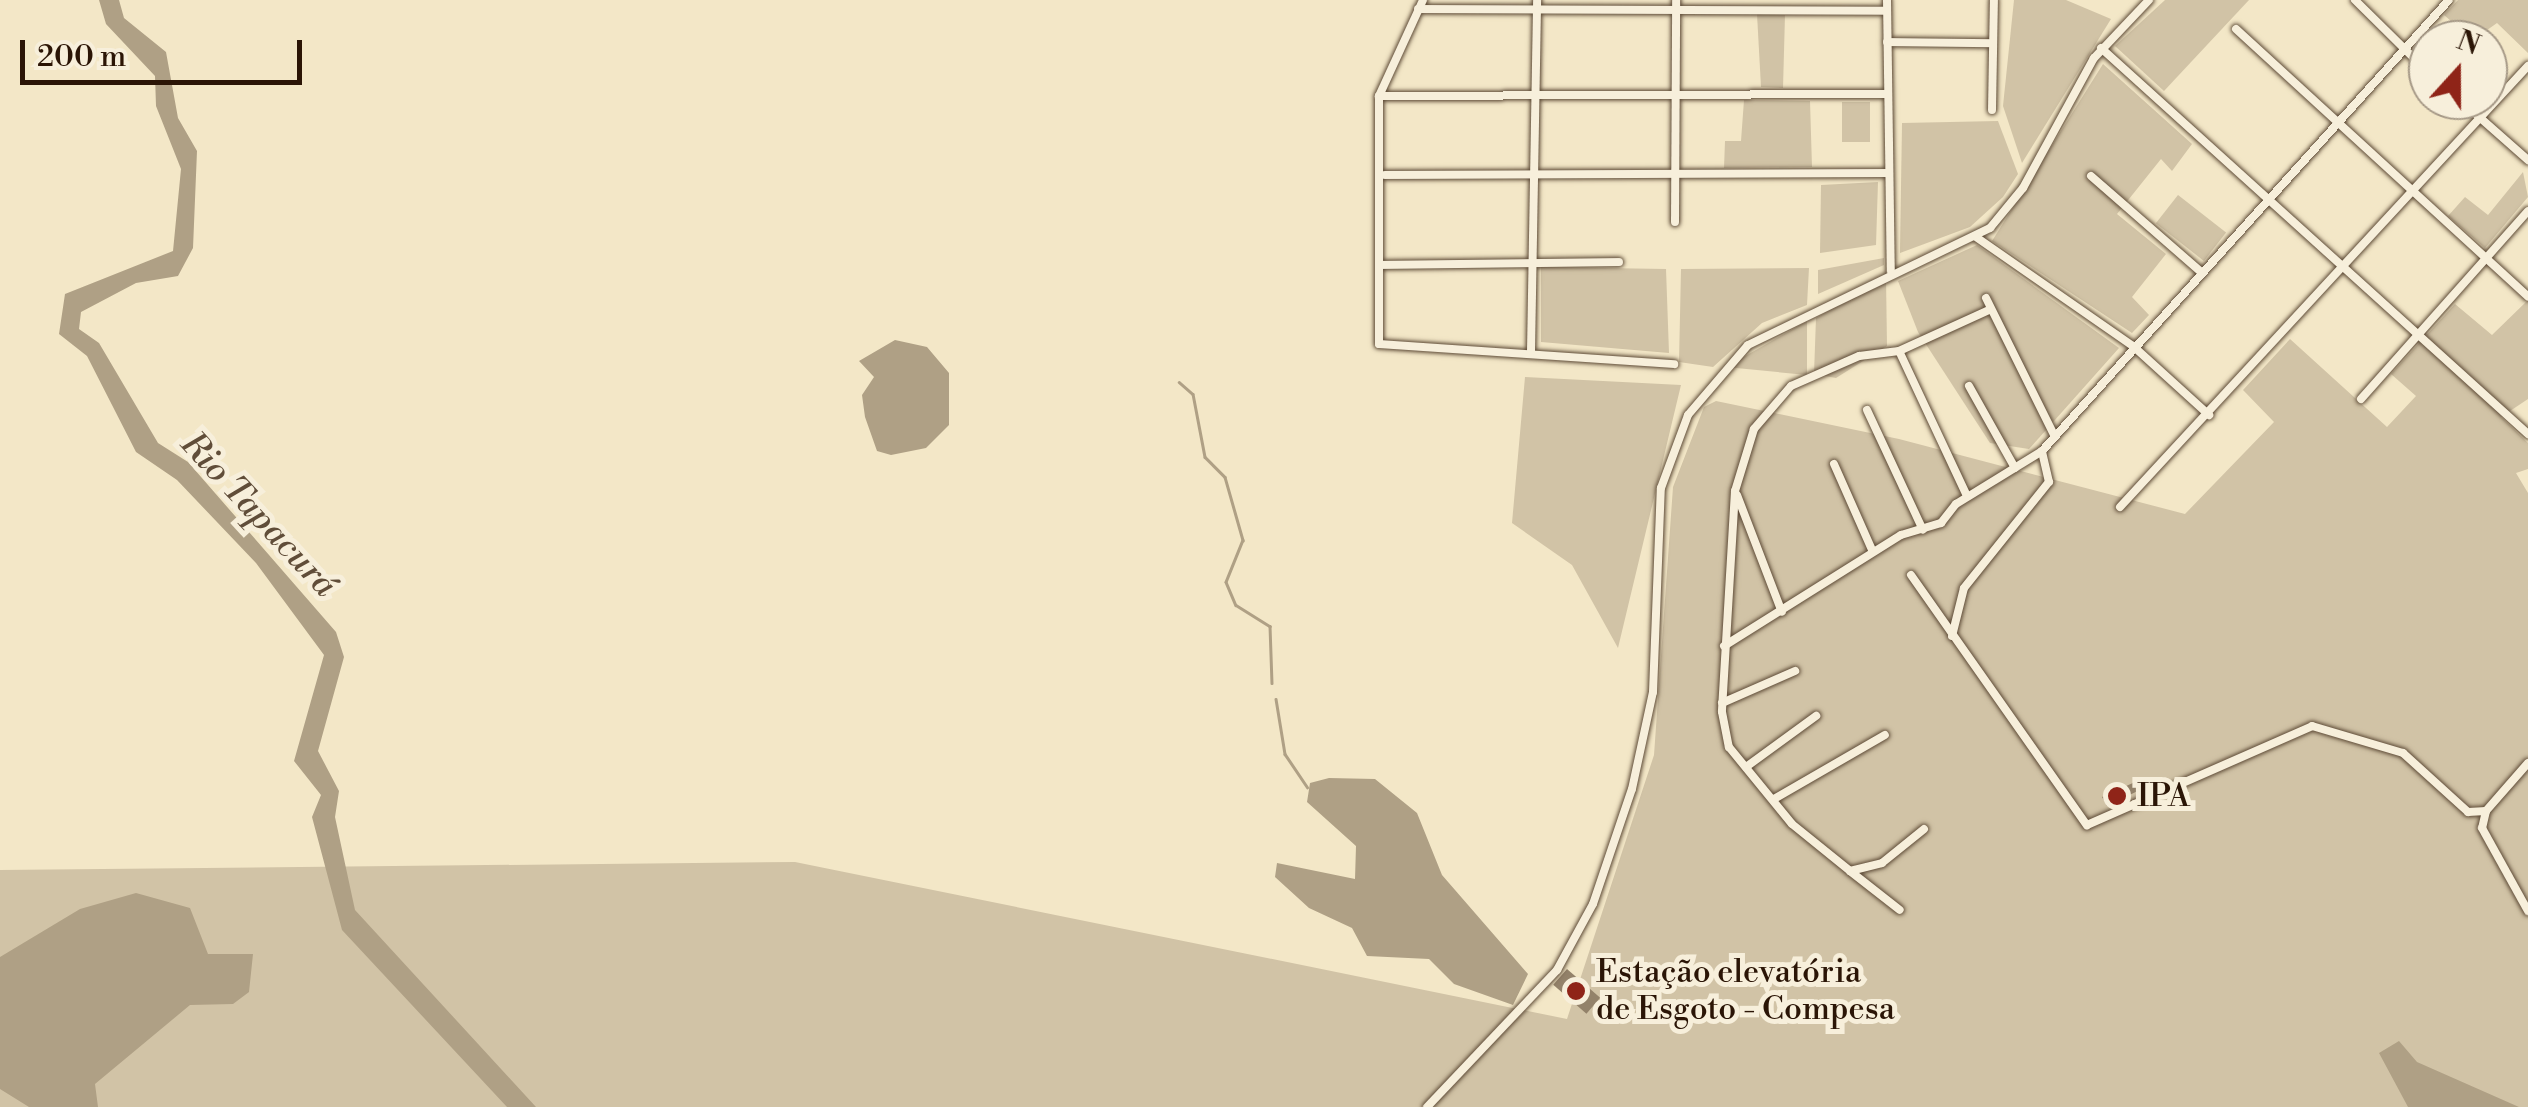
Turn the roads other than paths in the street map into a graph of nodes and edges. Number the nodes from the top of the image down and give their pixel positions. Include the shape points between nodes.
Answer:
1 (1423, 0) edge
2 (1887, 0) edge
3 (1994, 0) edge
4 (2149, 0) edge
5 (2449, 0) edge
6 (2358, 1) edge
7 (1676, 3) edge
8 (1537, 4) edge
9 (1778, 5) edge
10 (1418, 9) junction
11 (1887, 11) junction
12 (2236, 29) dead end
13 (1887, 42) junction
14 (1991, 43) junction
15 (2102, 48) junction
16 (2404, 50) junction
17 (2408, 54) edge
18 (2528, 66) edge
19 (2508, 88) edge
20 (1535, 93) junction
21 (1675, 93) junction
22 (1888, 94) junction
23 (1379, 96) junction
24 (1992, 110) dead end
25 (2478, 120) edge
26 (2482, 120) edge
27 (2342, 124) junction
28 (2528, 160) edge
29 (1887, 172) junction
30 (1534, 173) junction
31 (1676, 175) junction
32 (1385, 176) junction
33 (2091, 176) dead end
34 (2412, 192) junction
35 (2270, 199) junction
36 (2528, 211) edge
37 (1676, 222) dead end
38 (1976, 238) junction
39 (2486, 260) junction
40 (1533, 261) junction
41 (1619, 262) dead end
42 (1381, 265) junction
43 (2343, 265) junction
44 (1892, 272) junction
45 (2202, 273) junction
46 (2528, 297) edge
47 (1986, 298) dead end
48 (1991, 309) junction
49 (2420, 332) junction
50 (2133, 346) junction
51 (1531, 351) junction
52 (1898, 351) junction
53 (1674, 364) dead end
54 (1968, 386) dead end
55 (2361, 400) dead end
56 (1867, 410) dead end
57 (2209, 415) junction
58 (2528, 434) edge
59 (2054, 438) junction
60 (2042, 451) junction
61 (1834, 464) dead end
62 (2015, 468) junction
63 (1736, 491) junction
64 (1967, 496) junction
65 (2120, 508) dead end
66 (1923, 530) junction
67 (1874, 552) junction
68 (1911, 574) dead end
69 (1782, 612) junction
70 (1952, 636) junction
71 (1724, 646) junction
72 (1795, 671) dead end
73 (1722, 704) junction
74 (1816, 716) dead end
75 (1885, 735) dead end
76 (2528, 763) edge
77 (1746, 768) junction
78 (1774, 799) junction
79 (2486, 810) junction
80 (1924, 829) dead end
81 (1850, 871) junction
82 (1900, 910) dead end
83 (2528, 911) edge
84 (1427, 1107) edge

1 - 10 street
2 - 11 street
3 - 14 street
4 - 15 street
5 - 16 street
6 - 16 street
7 - 8 street
7 - 9 street
7 - 21 street
8 - 10 street
8 - 20 street
9 - 11 street
10 - 23 street
11 - 13 street
12 - 27 street
13 - 14 street
13 - 22 street
14 - 24 street
15 - 35 street
15 - 38 street via 2023,188
16 - 17 street
16 - 27 street
18 - 19 street
20 - 21 street
20 - 23 street
20 - 30 street
21 - 22 street
21 - 31 street
22 - 29 street
23 - 32 street
25 - 34 street
26 - 28 street
27 - 34 street
27 - 35 street
29 - 31 street
29 - 44 street
30 - 31 street
30 - 32 street
30 - 40 street
31 - 37 street
32 - 42 street
33 - 45 street
34 - 39 street
34 - 43 street
35 - 43 street
35 - 45 street
36 - 39 street
38 - 44 street
38 - 50 street
39 - 46 street
39 - 49 street
40 - 41 street
40 - 42 street
40 - 51 street
42 - 51 street via 1379,344
43 - 49 street
43 - 57 street
44 - 84 street via 1748,344 1688,416 1661,488 1659,647 1642,750 1587,920 1557,970
45 - 50 street
47 - 48 street
48 - 52 street
48 - 59 street
49 - 55 street
49 - 58 street
50 - 57 street
50 - 59 street
51 - 53 street
52 - 63 street via 1860,356 1770,401
52 - 64 street
54 - 62 street
56 - 66 street
57 - 65 street
59 - 60 street
60 - 62 street
60 - 70 street via 2049,482 1964,588
61 - 67 street
62 - 64 street
63 - 69 street
63 - 71 street
64 - 66 street
66 - 67 street
67 - 69 street
68 - 70 street
69 - 71 street
70 - 79 street via 2087,825 2312,726 2402,753 2468,812
71 - 73 street
72 - 73 street
73 - 77 street via 1728,747
74 - 77 street
75 - 78 street
76 - 79 street
77 - 78 street
78 - 81 street
79 - 83 street via 2483,835
80 - 81 street via 1882,863
81 - 82 street

